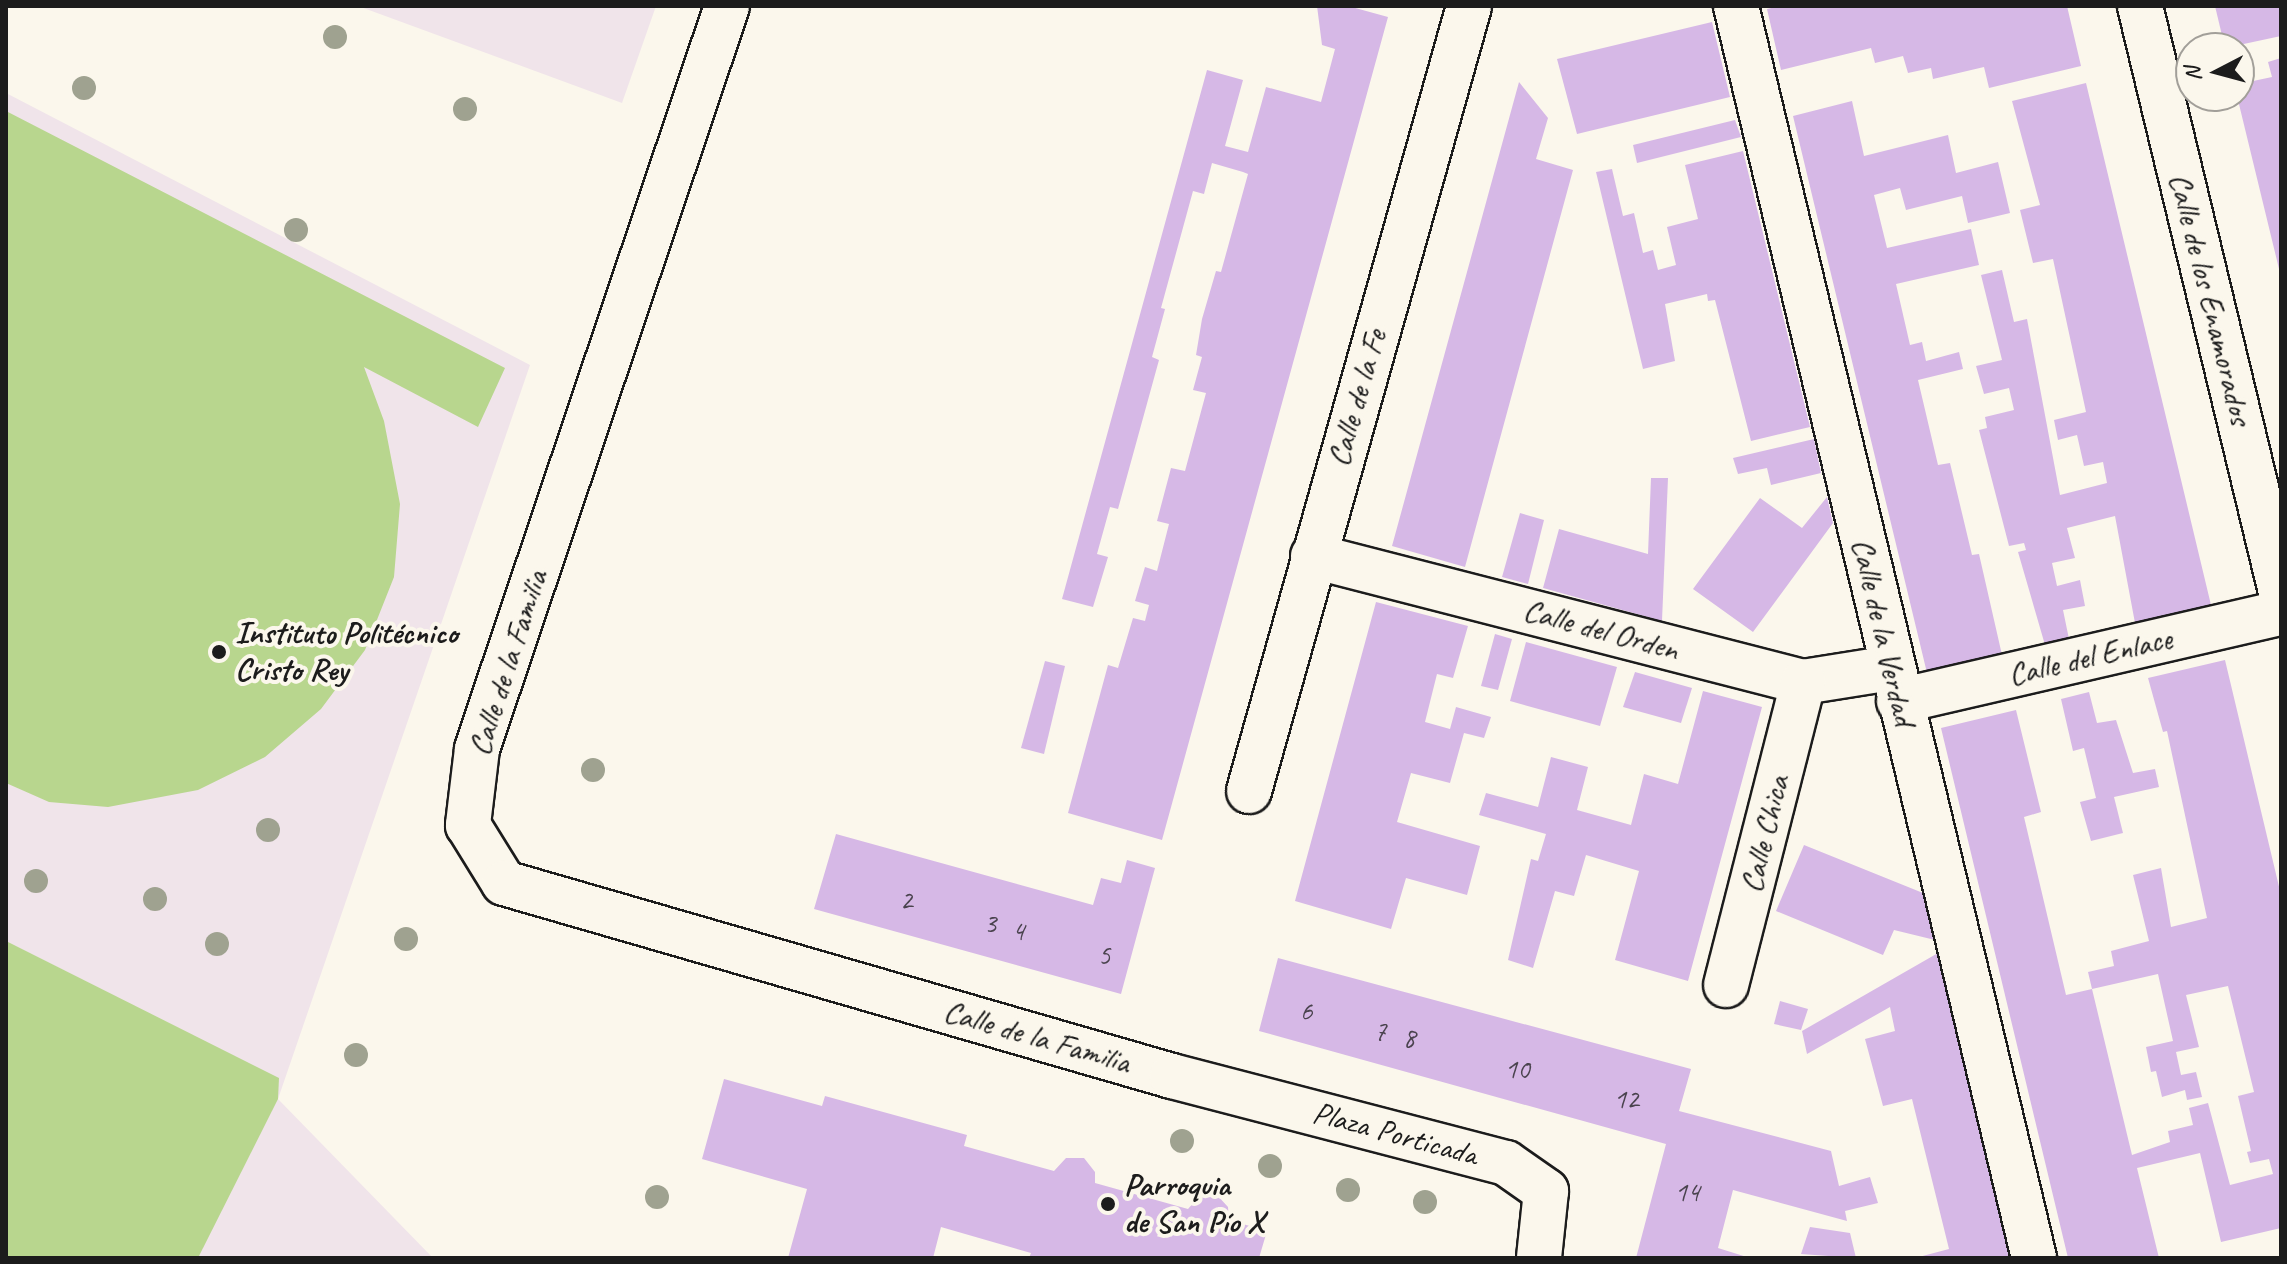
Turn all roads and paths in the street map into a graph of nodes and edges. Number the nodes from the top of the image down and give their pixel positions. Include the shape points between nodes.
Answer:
1 (727, 6) edge
2 (1469, 6) edge
3 (1736, 6) edge
4 (2140, 6) edge
5 (1313, 556) junction
6 (2281, 592) edge
7 (2281, 613) edge
8 (1803, 682) junction
9 (1895, 685) junction
10 (1249, 791) dead end
11 (1726, 985) dead end
12 (1172, 1076) joint
13 (1539, 1258) edge
14 (2034, 1258) edge

1 - 12 street, Calle de la Familia via 477,749 468,825 504,883
2 - 5 street, Calle de la Fe
3 - 9 street, Calle de la Verdad
4 - 6 street, Calle de los Enamorados
5 - 8 street, Calle del Orden
5 - 10 street, Calle de la Fe
7 - 9 street, Calle del Enlace
8 - 9 street, Calle del Orden
8 - 11 street, Calle Chica
9 - 14 street, Calle de la Verdad
12 - 13 street, Plaza Porticada via 1506,1163 1546,1191

